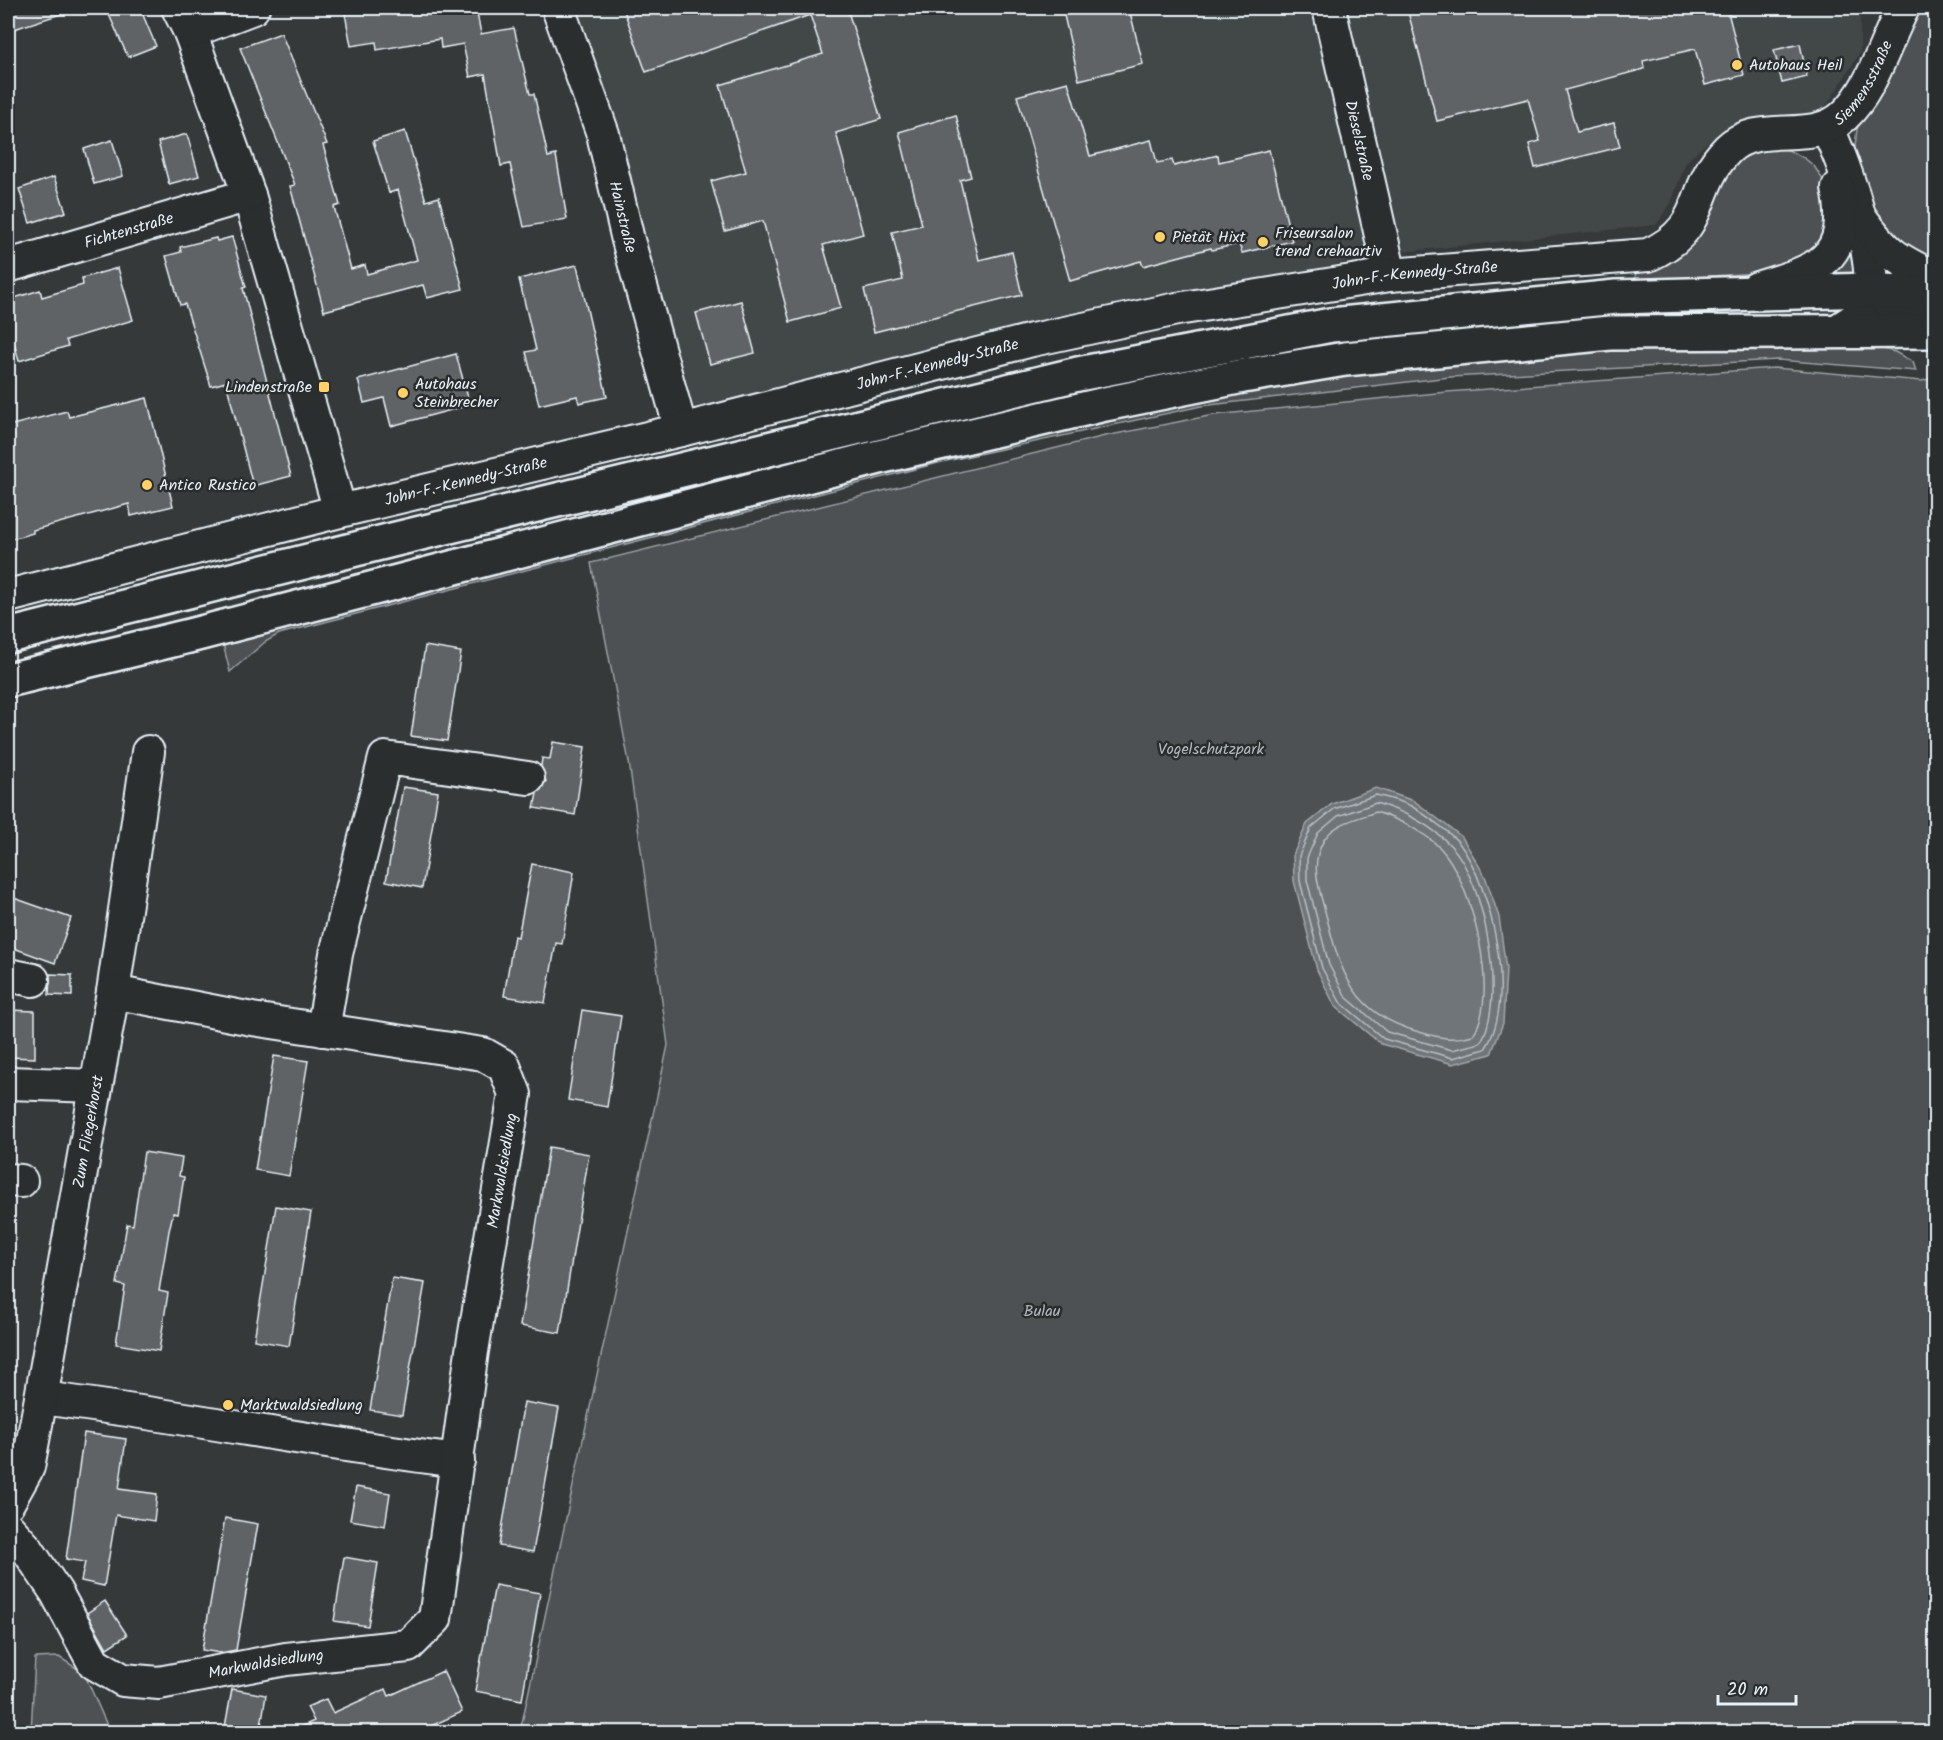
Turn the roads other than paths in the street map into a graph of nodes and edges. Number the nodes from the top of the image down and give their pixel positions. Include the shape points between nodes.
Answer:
1 (253, 8) edge
2 (558, 8) edge
3 (1329, 8) edge
4 (1894, 15) edge
5 (184, 20) edge
6 (1827, 128) junction
7 (249, 195) junction
8 (1860, 216) junction
9 (8, 266) edge
10 (1390, 275) junction
11 (1935, 278) edge
12 (1872, 290) junction
13 (1745, 292) junction
14 (1935, 295) edge
15 (1935, 331) edge
16 (1836, 332) junction
17 (681, 430) junction
18 (340, 511) junction
19 (8, 596) edge
20 (8, 636) edge
21 (8, 680) edge
22 (148, 752) dead end
23 (528, 778) dead end
24 (113, 992) junction
25 (322, 1030) junction
26 (8, 1083) edge
27 (96, 1086) junction
28 (41, 1398) junction
29 (458, 1461) junction
30 (8, 1503) edge
31 (8, 1528) edge

1 - 5 street
2 - 17 street, Hainstraße via 603,134
3 - 10 street, Dieselstraße
4 - 6 street, Siemensstraße via 1860,94 1844,116
5 - 7 street
6 - 8 street via 1841,155
6 - 10 street, John-F.-Kennedy-Straße via 1756,135 1730,148 1712,170 1683,232 1648,255
6 - 13 street via 1842,209 1842,227 1832,251 1825,261 1804,274
7 - 9 street, Fichtenstraße
7 - 18 street
8 - 11 street via 1881,247
8 - 12 street
10 - 17 street, John-F.-Kennedy-Straße via 1177,309 1032,340
12 - 13 main road
12 - 14 main road
12 - 15 street
12 - 16 street via 1865,311
13 - 20 main road via 1616,297 1465,311 1331,325 1229,343 1078,374
15 - 16 main road
16 - 21 main road via 1610,333 1345,359 1243,376 879,457
17 - 18 street, John-F.-Kennedy-Straße
18 - 19 street, John-F.-Kennedy-Straße
22 - 24 street, Zum Fliegerhorst
23 - 25 street via 385,758 336,954
24 - 25 street, Markwaldsiedlung
24 - 27 street, Zum Fliegerhorst
25 - 29 street, Markwaldsiedlung via 483,1054 504,1066 515,1094 472,1351
26 - 27 street
27 - 28 street, Zum Fliegerhorst
28 - 29 street via 195,1419 358,1449
28 - 30 street, Zum Fliegerhorst via 28,1467
29 - 31 street, Markwaldsiedlung via 435,1619 408,1646 286,1659 159,1683 123,1680 94,1663 56,1592

